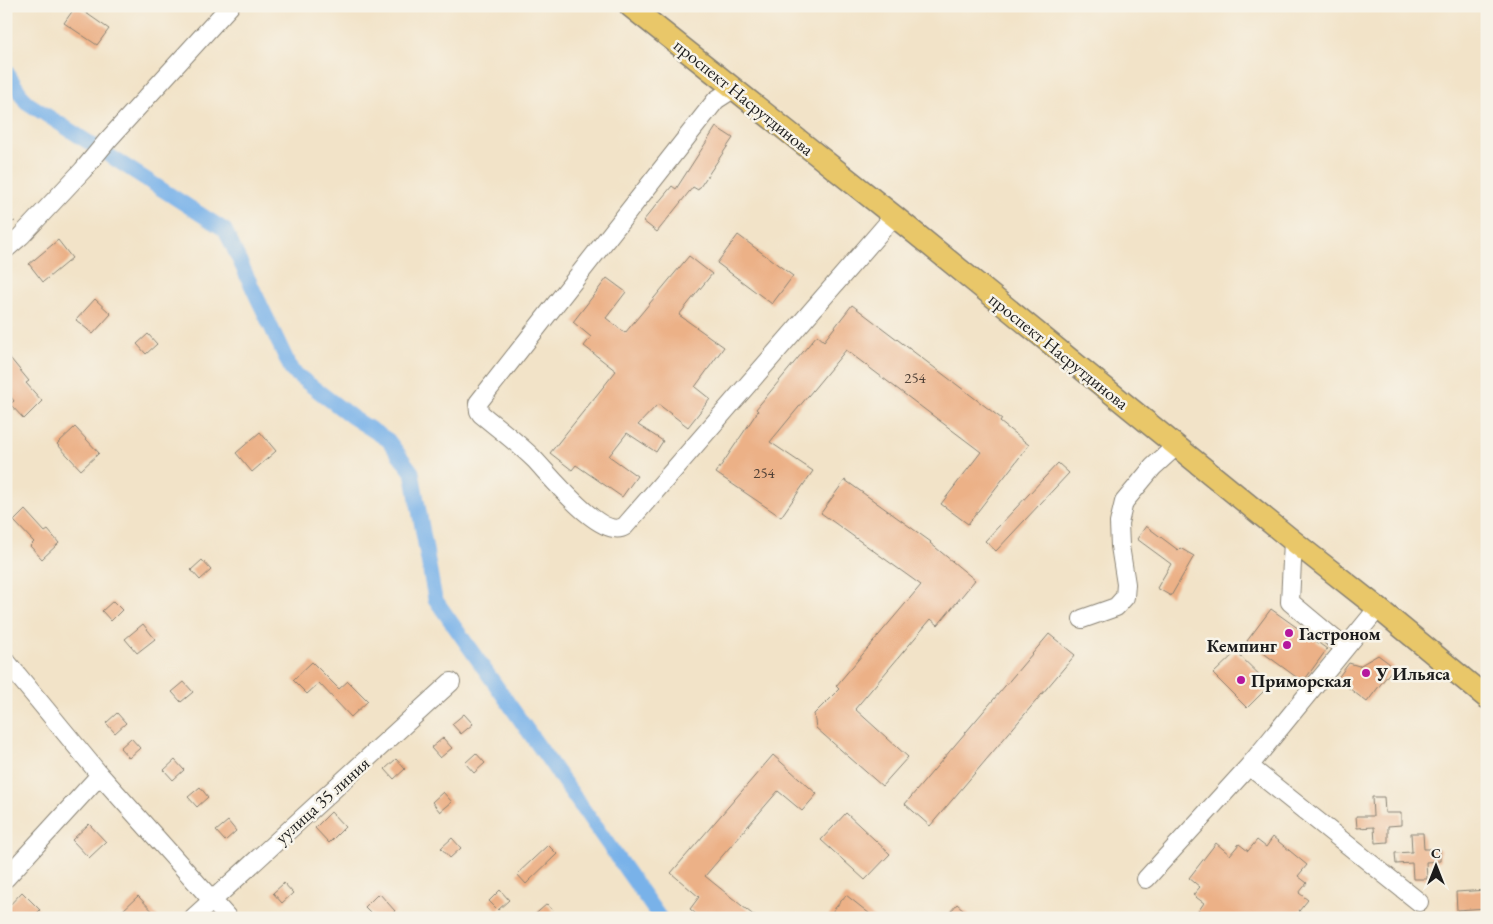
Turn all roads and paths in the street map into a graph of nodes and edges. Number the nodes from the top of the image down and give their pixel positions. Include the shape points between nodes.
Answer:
1 (230, 6) edge
2 (630, 6) edge
3 (733, 89) junction
4 (894, 216) junction
5 (6, 249) edge
6 (1176, 446) junction
7 (1293, 541) junction
8 (1378, 608) junction
9 (1082, 619) dead end
10 (1340, 654) junction
11 (6, 661) edge
12 (451, 682) dead end
13 (1487, 698) edge
14 (1249, 766) junction
15 (100, 775) junction
16 (6, 878) edge
17 (1146, 879) dead end
18 (212, 900) junction
19 (1419, 902) dead end
20 (193, 918) edge
21 (228, 918) edge

1 - 5 street via 83,170
2 - 3 main road, проспект Насрутдинова
3 - 4 main road, проспект Насрутдинова
3 - 4 street via 716,100 478,403 479,411 533,458 577,506 612,528 625,526
4 - 6 main road, проспект Насрутдинова
6 - 7 main road, проспект Насрутдинова
6 - 9 street via 1124,502 1119,523 1125,597 1116,606
7 - 8 main road, проспект Насрутдинова
7 - 10 street via 1290,602
8 - 10 street
8 - 13 main road, проспект Насрутдинова
10 - 14 street
11 - 15 street
12 - 18 street, уулица 35 линия
14 - 17 street
14 - 19 street
15 - 16 street
15 - 18 street
18 - 20 street, уулица 35 линия
18 - 21 street

